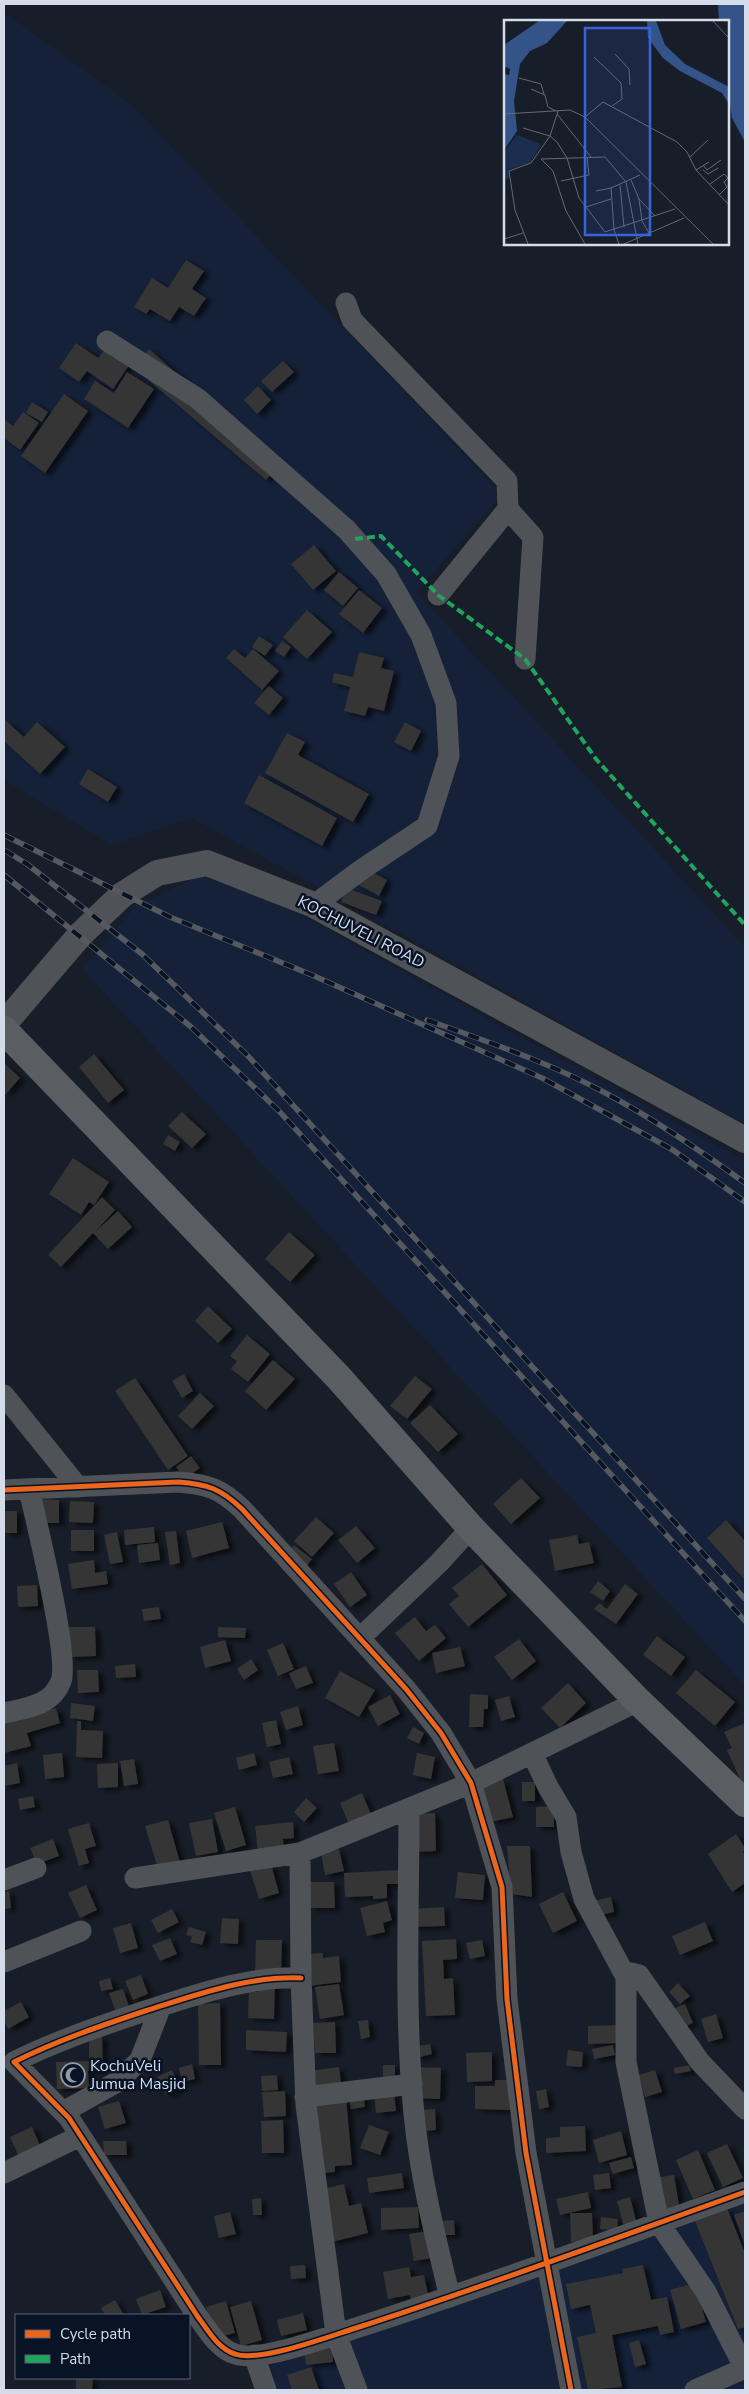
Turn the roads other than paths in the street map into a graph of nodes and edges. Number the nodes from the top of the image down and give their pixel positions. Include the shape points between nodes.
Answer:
1 (346, 303) dead end
2 (107, 341) dead end
3 (508, 509) junction
4 (438, 595) dead end
5 (525, 659) dead end
6 (314, 905) junction
7 (4, 1024) edge
8 (4, 1030) edge
9 (745, 1140) edge
10 (4, 1395) edge
11 (78, 1487) junction
12 (29, 1489) junction
13 (4, 1490) edge
14 (471, 1528) junction
15 (360, 1638) junction
16 (638, 1701) junction
17 (4, 1712) edge
18 (532, 1753) junction
19 (471, 1783) junction
20 (745, 1802) edge
21 (409, 1810) junction
22 (300, 1853) junction
23 (36, 1868) dead end
24 (135, 1878) dead end
25 (4, 1880) edge
26 (81, 1931) dead end
27 (4, 1962) edge
28 (626, 1977) junction
29 (301, 1978) junction
30 (161, 2006) junction
31 (9, 2058) edge
32 (412, 2084) junction
33 (306, 2096) junction
34 (745, 2109) edge
35 (62, 2112) junction
36 (80, 2136) junction
37 (4, 2173) edge
38 (745, 2192) edge
39 (659, 2223) junction
40 (547, 2264) junction
41 (450, 2297) junction
42 (336, 2334) junction
43 (254, 2355) junction
44 (745, 2368) edge
45 (266, 2390) edge
46 (357, 2390) edge
47 (571, 2390) edge
48 (695, 2390) edge

1 - 3 street via 352,320 507,481
2 - 6 street via 197,398 346,529 386,574 428,652 446,703 449,756 427,826
3 - 4 street
3 - 5 street via 533,536
6 - 7 street, KOCHUVELI ROAD via 207,863 157,873 122,895 80,935
6 - 9 street, KOCHUVELI ROAD
8 - 14 main road via 339,1378
10 - 11 street
11 - 12 street
11 - 15 street via 178,1482 216,1488 242,1509
12 - 13 street
12 - 17 street via 56,1620 62,1660 61,1680 51,1696 41,1704
14 - 15 street
14 - 16 main road
15 - 19 street via 441,1733
16 - 18 street
16 - 20 main road
18 - 19 street
18 - 28 street via 566,1818 584,1899
19 - 21 street
19 - 40 street via 502,1888 507,1999 526,2153
21 - 22 street
21 - 32 street
22 - 24 street
22 - 29 street
23 - 25 street
26 - 27 street
28 - 34 street via 631,1973 640,1975 700,2062
28 - 39 street via 626,2062
29 - 30 street via 277,1977 243,1982
29 - 33 street
30 - 31 street
30 - 35 street via 140,2060 117,2082
31 - 35 street
32 - 33 street
32 - 41 street via 429,2209
33 - 42 street
35 - 36 street
36 - 37 street
36 - 43 street via 218,2344 235,2355
38 - 39 street
39 - 40 street
39 - 44 street via 706,2292
40 - 41 street
40 - 47 street
41 - 42 street
42 - 43 street
42 - 46 street
43 - 45 street
44 - 48 street

